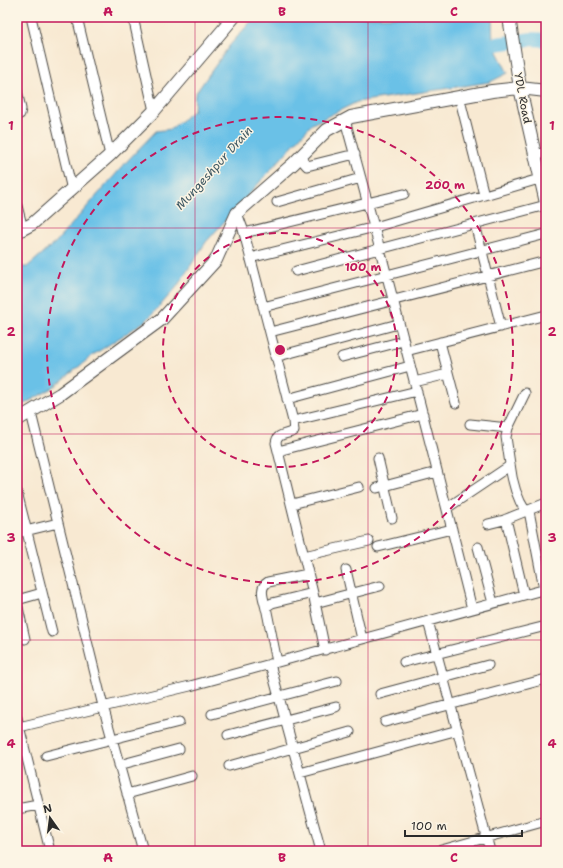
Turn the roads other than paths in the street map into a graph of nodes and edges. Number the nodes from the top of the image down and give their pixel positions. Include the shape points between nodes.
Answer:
1 (31, 17) edge
2 (77, 17) edge
3 (132, 17) edge
4 (229, 19) edge
5 (510, 22) edge
6 (520, 88) junction
7 (17, 91) edge
8 (546, 91) edge
9 (460, 96) junction
10 (154, 111) junction
11 (17, 115) edge
12 (345, 120) junction
13 (540, 153) edge
14 (354, 154) junction
15 (110, 155) junction
16 (299, 157) junction
17 (361, 178) junction
18 (543, 178) edge
19 (72, 190) junction
20 (404, 194) dead end
21 (484, 195) junction
22 (277, 202) dead end
23 (368, 203) junction
24 (546, 204) edge
25 (17, 206) edge
26 (237, 213) junction
27 (476, 224) junction
28 (375, 227) junction
29 (20, 231) edge
30 (244, 233) junction
31 (546, 234) edge
32 (381, 250) junction
33 (482, 251) junction
34 (250, 258) junction
35 (546, 261) edge
36 (296, 272) dead end
37 (488, 275) junction
38 (387, 276) junction
39 (392, 299) junction
40 (264, 307) junction
41 (546, 315) edge
42 (398, 324) junction
43 (500, 327) junction
44 (270, 332) junction
45 (403, 341) junction
46 (440, 342) junction
47 (406, 351) junction
48 (275, 357) junction
49 (342, 357) dead end
50 (410, 366) junction
51 (448, 374) junction
52 (416, 386) junction
53 (525, 393) dead end
54 (287, 399) junction
55 (456, 403) dead end
56 (31, 413) junction
57 (423, 414) junction
58 (17, 420) edge
59 (293, 421) junction
60 (470, 424) dead end
61 (508, 428) junction
62 (278, 451) junction
63 (378, 458) dead end
64 (510, 464) junction
65 (438, 472) junction
66 (359, 487) dead end
67 (381, 487) junction
68 (17, 492) edge
69 (546, 503) edge
70 (292, 504) junction
71 (447, 508) junction
72 (527, 511) junction
73 (392, 518) dead end
74 (506, 519) junction
75 (58, 523) junction
76 (488, 524) dead end
77 (452, 529) junction
78 (27, 531) junction
79 (17, 533) edge
80 (369, 541) dead end
81 (378, 547) dead end
82 (478, 547) dead end
83 (304, 556) junction
84 (346, 570) dead end
85 (308, 574) junction
86 (380, 586) dead end
87 (545, 589) edge
88 (42, 593) junction
89 (313, 594) junction
90 (352, 594) junction
91 (524, 595) junction
92 (17, 600) edge
93 (17, 603) edge
94 (315, 603) junction
95 (493, 603) junction
96 (266, 609) junction
97 (472, 609) junction
98 (428, 621) junction
99 (546, 626) edge
100 (52, 632) dead end
101 (25, 639) dead end
102 (362, 639) junction
103 (325, 650) junction
104 (437, 653) junction
105 (404, 662) dead end
106 (274, 663) junction
107 (488, 665) dead end
108 (443, 677) junction
109 (546, 680) edge
110 (337, 681) dead end
111 (380, 694) dead end
112 (279, 695) junction
113 (451, 705) junction
114 (103, 706) junction
115 (336, 707) dead end
116 (212, 714) dead end
117 (286, 720) junction
118 (179, 722) dead end
119 (385, 722) dead end
120 (18, 723) edge
121 (458, 730) junction
122 (350, 732) dead end
123 (228, 735) dead end
124 (112, 739) junction
125 (293, 748) junction
126 (179, 749) dead end
127 (46, 756) dead end
128 (119, 765) junction
129 (229, 766) dead end
130 (300, 773) junction
131 (192, 776) dead end
132 (127, 794) junction
133 (38, 805) junction
134 (17, 809) edge
135 (546, 821) edge
136 (487, 838) junction
137 (50, 851) edge
138 (143, 851) edge
139 (321, 851) edge
140 (438, 851) edge
141 (490, 851) edge

1 - 19 street
2 - 15 street
3 - 10 street
4 - 10 street
5 - 6 street, YDL Road
6 - 8 street
6 - 9 street
6 - 13 street, YDL Road
7 - 11 street via 21,109
9 - 12 street
9 - 21 street
10 - 15 street
12 - 14 street
12 - 16 street via 327,130
13 - 18 street, YDL Road
14 - 16 street via 307,166
14 - 17 street
15 - 19 street
16 - 26 street
17 - 22 street
17 - 23 street
18 - 21 street
18 - 24 street, YDL Road
19 - 29 street
20 - 23 street
21 - 28 street
23 - 28 street
23 - 30 street
24 - 27 street
25 - 29 street
26 - 30 street
26 - 56 street via 216,260 162,319
27 - 32 street
27 - 33 street
28 - 32 street
28 - 34 street
30 - 34 street
31 - 33 street
32 - 36 street
32 - 38 street
33 - 37 street
33 - 38 street
34 - 40 street
35 - 37 street
37 - 39 street
37 - 43 street
38 - 39 street
38 - 40 street
39 - 42 street
39 - 44 street
40 - 44 street
41 - 43 street
42 - 45 street
42 - 48 street
43 - 46 street
44 - 48 street
45 - 47 street
45 - 49 street
46 - 47 street
46 - 51 street
47 - 50 street
48 - 54 street
50 - 52 street
50 - 54 street
51 - 52 street
51 - 55 street
52 - 57 street
52 - 59 street
53 - 61 street
54 - 59 street
56 - 58 street
56 - 75 street
57 - 62 street
57 - 65 street
59 - 62 street via 294,431 276,438
60 - 61 street
61 - 64 street via 506,437
62 - 70 street
63 - 67 street
64 - 71 street
64 - 72 street via 513,486
65 - 67 street
65 - 71 street
66 - 70 street
67 - 73 street
68 - 78 street
69 - 72 street
70 - 83 street
71 - 77 street
72 - 74 street
72 - 87 street
74 - 76 street
74 - 91 street
75 - 78 street
75 - 114 street
77 - 81 street
77 - 97 street
78 - 79 street
78 - 88 street
80 - 83 street
82 - 95 street
83 - 85 street
84 - 90 street
85 - 89 street
85 - 96 street via 263,585
86 - 90 street
87 - 91 street
88 - 92 street
88 - 100 street
89 - 94 street
89 - 96 street via 272,603
90 - 94 street
90 - 102 street
91 - 95 street
93 - 101 street
94 - 103 street
95 - 97 street
96 - 106 street
97 - 98 street
98 - 102 street
98 - 104 street
99 - 104 street
102 - 103 street
103 - 106 street
104 - 105 street
104 - 108 street
106 - 112 street
106 - 114 street via 175,690
107 - 108 street
108 - 111 street
108 - 113 street
109 - 113 street
110 - 112 street
112 - 116 street
112 - 117 street
113 - 119 street
113 - 121 street
114 - 120 street
114 - 124 street
115 - 117 street
117 - 123 street
117 - 125 street
118 - 124 street
120 - 133 street
121 - 130 street
121 - 136 street
122 - 125 street
124 - 127 street
124 - 128 street
125 - 129 street
125 - 130 street
126 - 128 street
128 - 132 street
130 - 139 street
131 - 132 street
132 - 138 street
133 - 134 street
133 - 137 street
135 - 136 street
136 - 140 street
136 - 141 street

